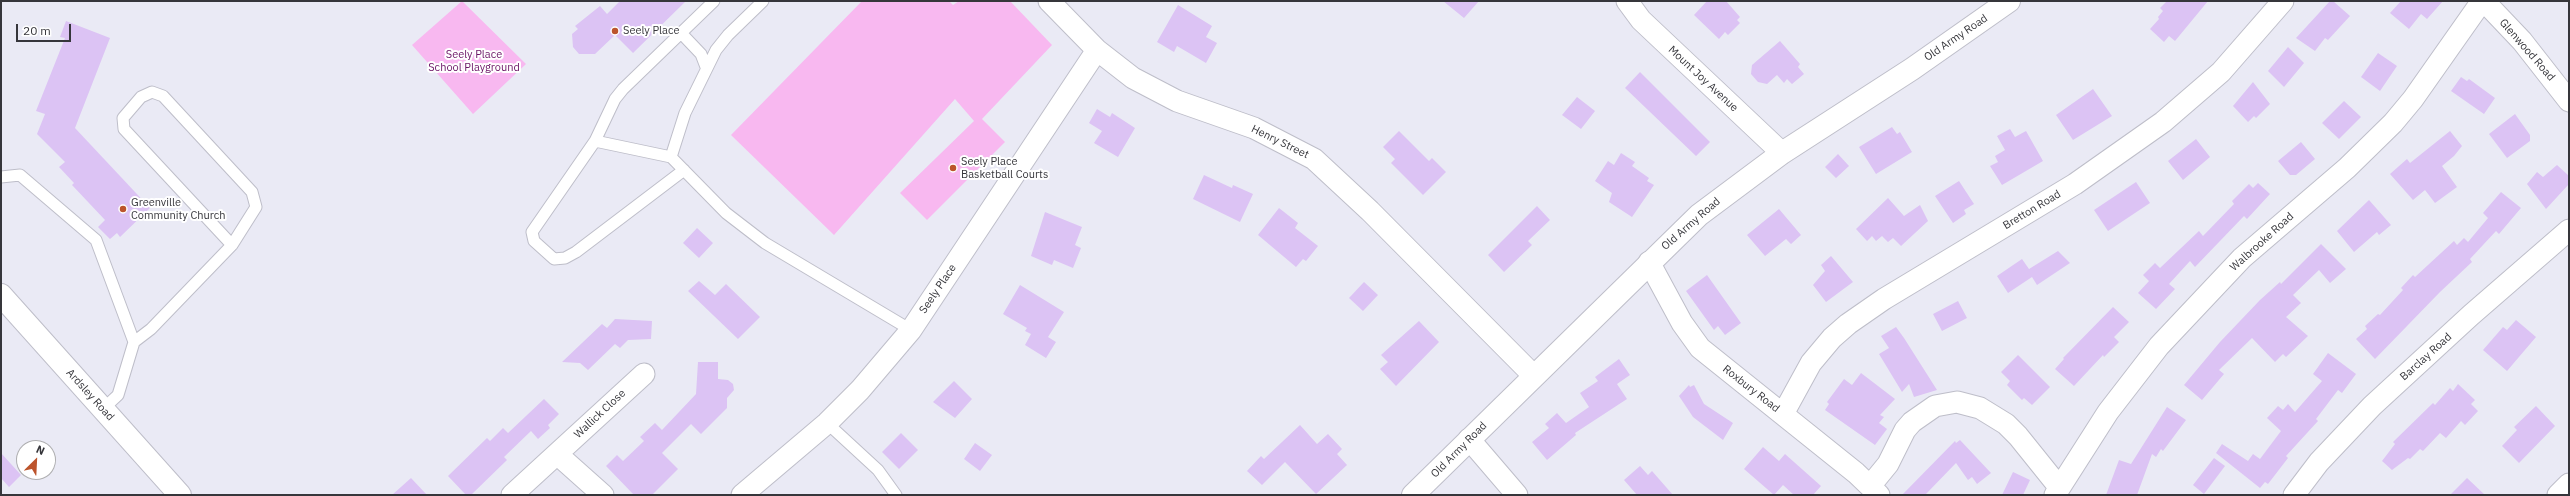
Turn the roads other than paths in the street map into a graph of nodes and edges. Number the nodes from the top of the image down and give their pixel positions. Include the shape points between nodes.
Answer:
1 (714, 1) edge
2 (763, 1) edge
3 (1049, 1) edge
4 (1627, 1) edge
5 (2009, 1) edge
6 (2283, 1) edge
7 (2483, 1) edge
8 (681, 33) junction
9 (1097, 50) junction
10 (706, 67) junction
11 (2569, 101) edge
12 (595, 142) junction
13 (1782, 153) junction
14 (671, 157) junction
15 (684, 170) junction
16 (1, 177) edge
17 (2569, 230) edge
18 (232, 245) junction
19 (1650, 262) junction
20 (1, 295) edge
21 (910, 330) junction
22 (134, 342) junction
23 (644, 374) dead end
24 (1534, 376) junction
25 (103, 409) junction
26 (1783, 414) junction
27 (827, 423) junction
28 (1469, 439) junction
29 (557, 454) junction
30 (2569, 484) edge
31 (1875, 490) edge
32 (2057, 491) edge
33 (180, 495) edge
34 (512, 495) edge
35 (603, 495) edge
36 (742, 495) edge
37 (896, 495) edge
38 (1413, 495) edge
39 (1517, 495) edge
40 (2294, 495) edge
41 (2558, 495) edge

1 - 8 lane
2 - 10 lane via 728,35
3 - 9 street, Henry Street
4 - 13 street, Mount Joy Avenue via 1641,20
5 - 13 street, Old Army Road via 1912,69
6 - 26 street, Bretton Road via 2221,72 2163,122 2075,184 1884,298 1848,324 1811,363
7 - 11 street, Glenwood Road via 2522,41
7 - 32 street, Walbrooke Road via 2414,99 2393,123 2347,168 2242,258 2159,346 2108,412
8 - 10 lane via 701,54
8 - 12 lane via 615,99
9 - 21 street, Seely Place
9 - 24 street, Henry Street via 1132,78 1177,101 1254,128 1314,159 1370,211
10 - 14 lane via 685,113
12 - 14 lane
12 - 15 lane via 532,232 534,241 554,259 565,258 576,252
13 - 19 street, Old Army Road via 1727,193
14 - 15 lane
15 - 21 lane via 726,213 765,243
16 - 22 lane via 20,175 96,240
17 - 40 street, Barclay Road via 2372,406 2319,462
18 - 18 lane via 256,207 252,192 163,96 152,92 140,97 123,118 124,129
18 - 22 lane via 151,329
19 - 24 street, Old Army Road
19 - 26 street, Roxbury Road via 1682,323 1700,348
20 - 25 street, Ardsley Road
21 - 27 street, Seely Place via 860,390
22 - 25 lane via 118,395
23 - 29 street, Wallick Close
24 - 28 street, Old Army Road
25 - 33 street, Ardsley Road
26 - 31 street, Roxbury Road
27 - 36 street, Seely Place
27 - 37 lane via 878,470
28 - 38 street, Old Army Road
28 - 39 street
29 - 34 street, Wallick Close
29 - 35 street
30 - 41 street
31 - 32 street via 1905,430 1912,422 1935,406 1957,402 1980,408 2006,424 2018,436

